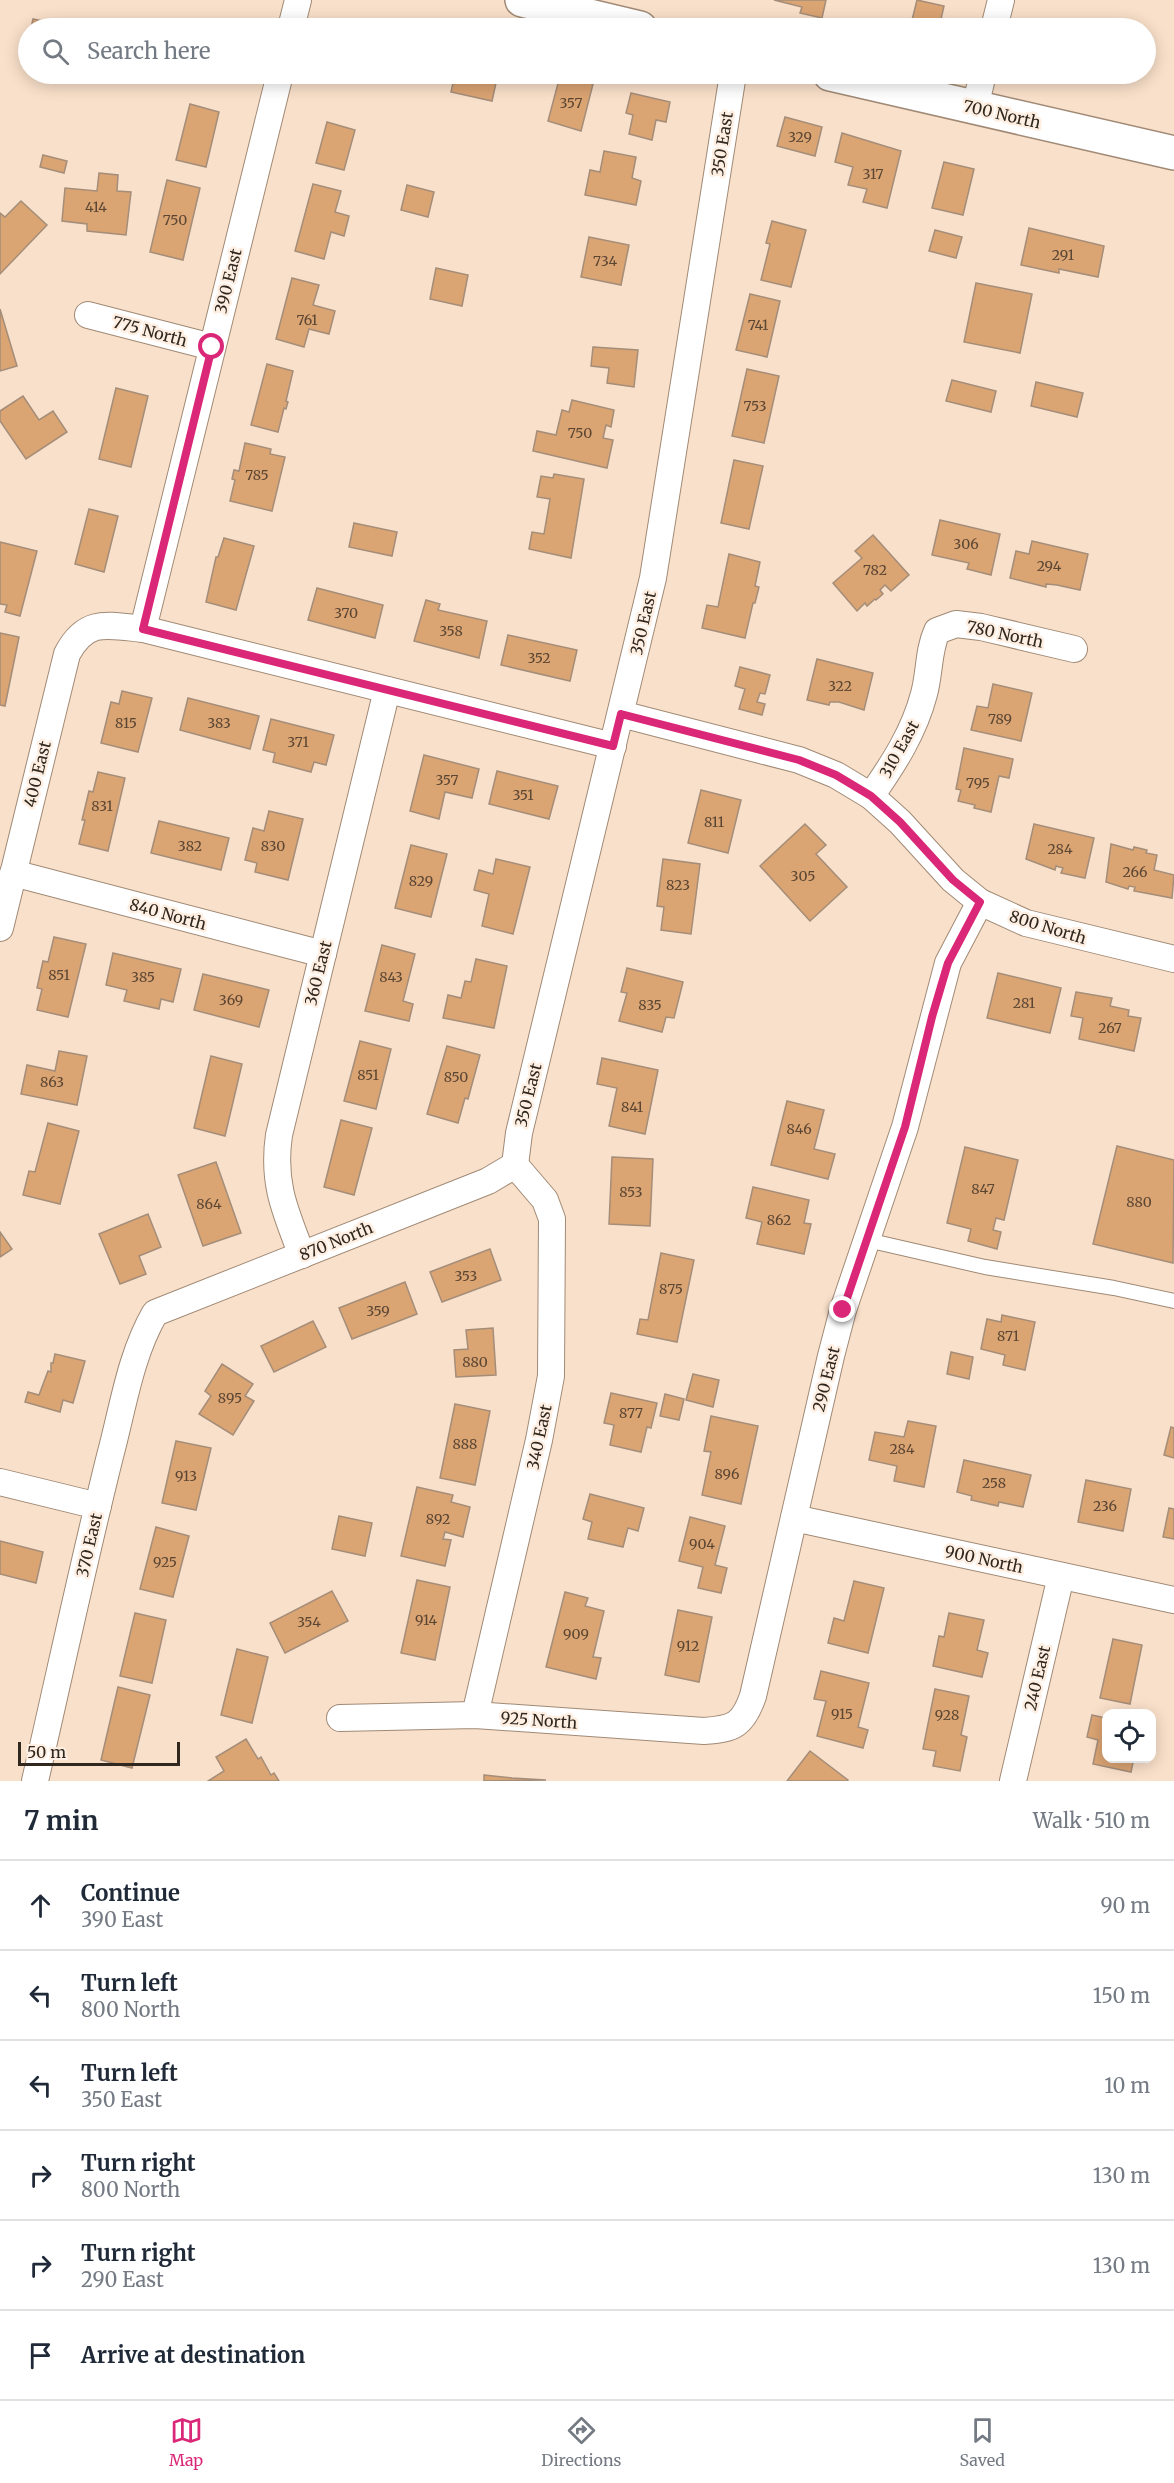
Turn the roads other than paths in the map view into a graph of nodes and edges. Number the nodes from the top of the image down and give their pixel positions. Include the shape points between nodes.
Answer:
1 (298, 0) edge
2 (1001, 0) edge
3 (536, 2) edge
4 (294, 18) edge
5 (600, 18) edge
6 (996, 18) edge
7 (278, 84) edge
8 (731, 84) edge
9 (874, 84) edge
10 (981, 84) edge
11 (975, 107) junction
12 (1174, 153) edge
13 (88, 315) dead end
14 (212, 347) junction
15 (143, 629) junction
16 (937, 631) joint
17 (1074, 649) dead end
18 (387, 690) junction
19 (621, 714) junction
20 (613, 746) junction
21 (871, 796) junction
22 (13, 873) junction
23 (980, 902) junction
24 (0, 928) edge
25 (323, 954) junction
26 (1174, 959) edge
27 (515, 1165) junction
28 (867, 1240) junction
29 (302, 1255) junction
30 (1174, 1301) edge
31 (155, 1313) joint
32 (0, 1482) edge
33 (98, 1506) junction
34 (794, 1518) junction
35 (1061, 1576) junction
36 (1174, 1600) edge
37 (475, 1715) junction
38 (340, 1718) dead end
39 (737, 1725) joint
40 (35, 1781) edge
41 (1013, 1781) edge

1 - 4 street
2 - 6 street
3 - 5 street
7 - 14 street, 390 East
8 - 19 street, 350 East via 653,578
9 - 11 street, 700 North
10 - 11 street
11 - 12 street, 700 North
13 - 14 street, 775 North
14 - 15 street, 390 East
15 - 18 street
15 - 22 street, 400 East via 105,624 89,628 75,639 67,654
16 - 17 street, 780 North via 956,624 981,627
16 - 21 street, 310 East via 930,646 918,715 907,741
18 - 20 street
18 - 25 street, 360 East
19 - 20 street, 350 East
19 - 21 street, 800 North via 799,760 836,775
20 - 27 street, 350 East via 519,1132
21 - 23 street, 800 North via 953,880
22 - 24 street, 400 East
22 - 25 street, 840 North
23 - 26 street, 800 North via 1026,923
23 - 28 street, 290 East via 948,963 905,1127
25 - 29 street, 360 East via 275,1158 282,1203
27 - 29 street, 870 North via 488,1181
27 - 37 street, 340 East via 545,1200 552,1219 552,1360 538,1440
28 - 30 lane via 985,1267
28 - 34 street, 290 East via 831,1356
29 - 31 street, 870 North
31 - 33 street, 370 East via 141,1338
32 - 33 street
33 - 40 street, 370 East
34 - 35 street, 900 North
34 - 39 street, 290 East via 753,1696
35 - 36 street, 900 North
35 - 41 street, 240 East
37 - 38 street, 925 North
37 - 39 street, 925 North via 704,1731

